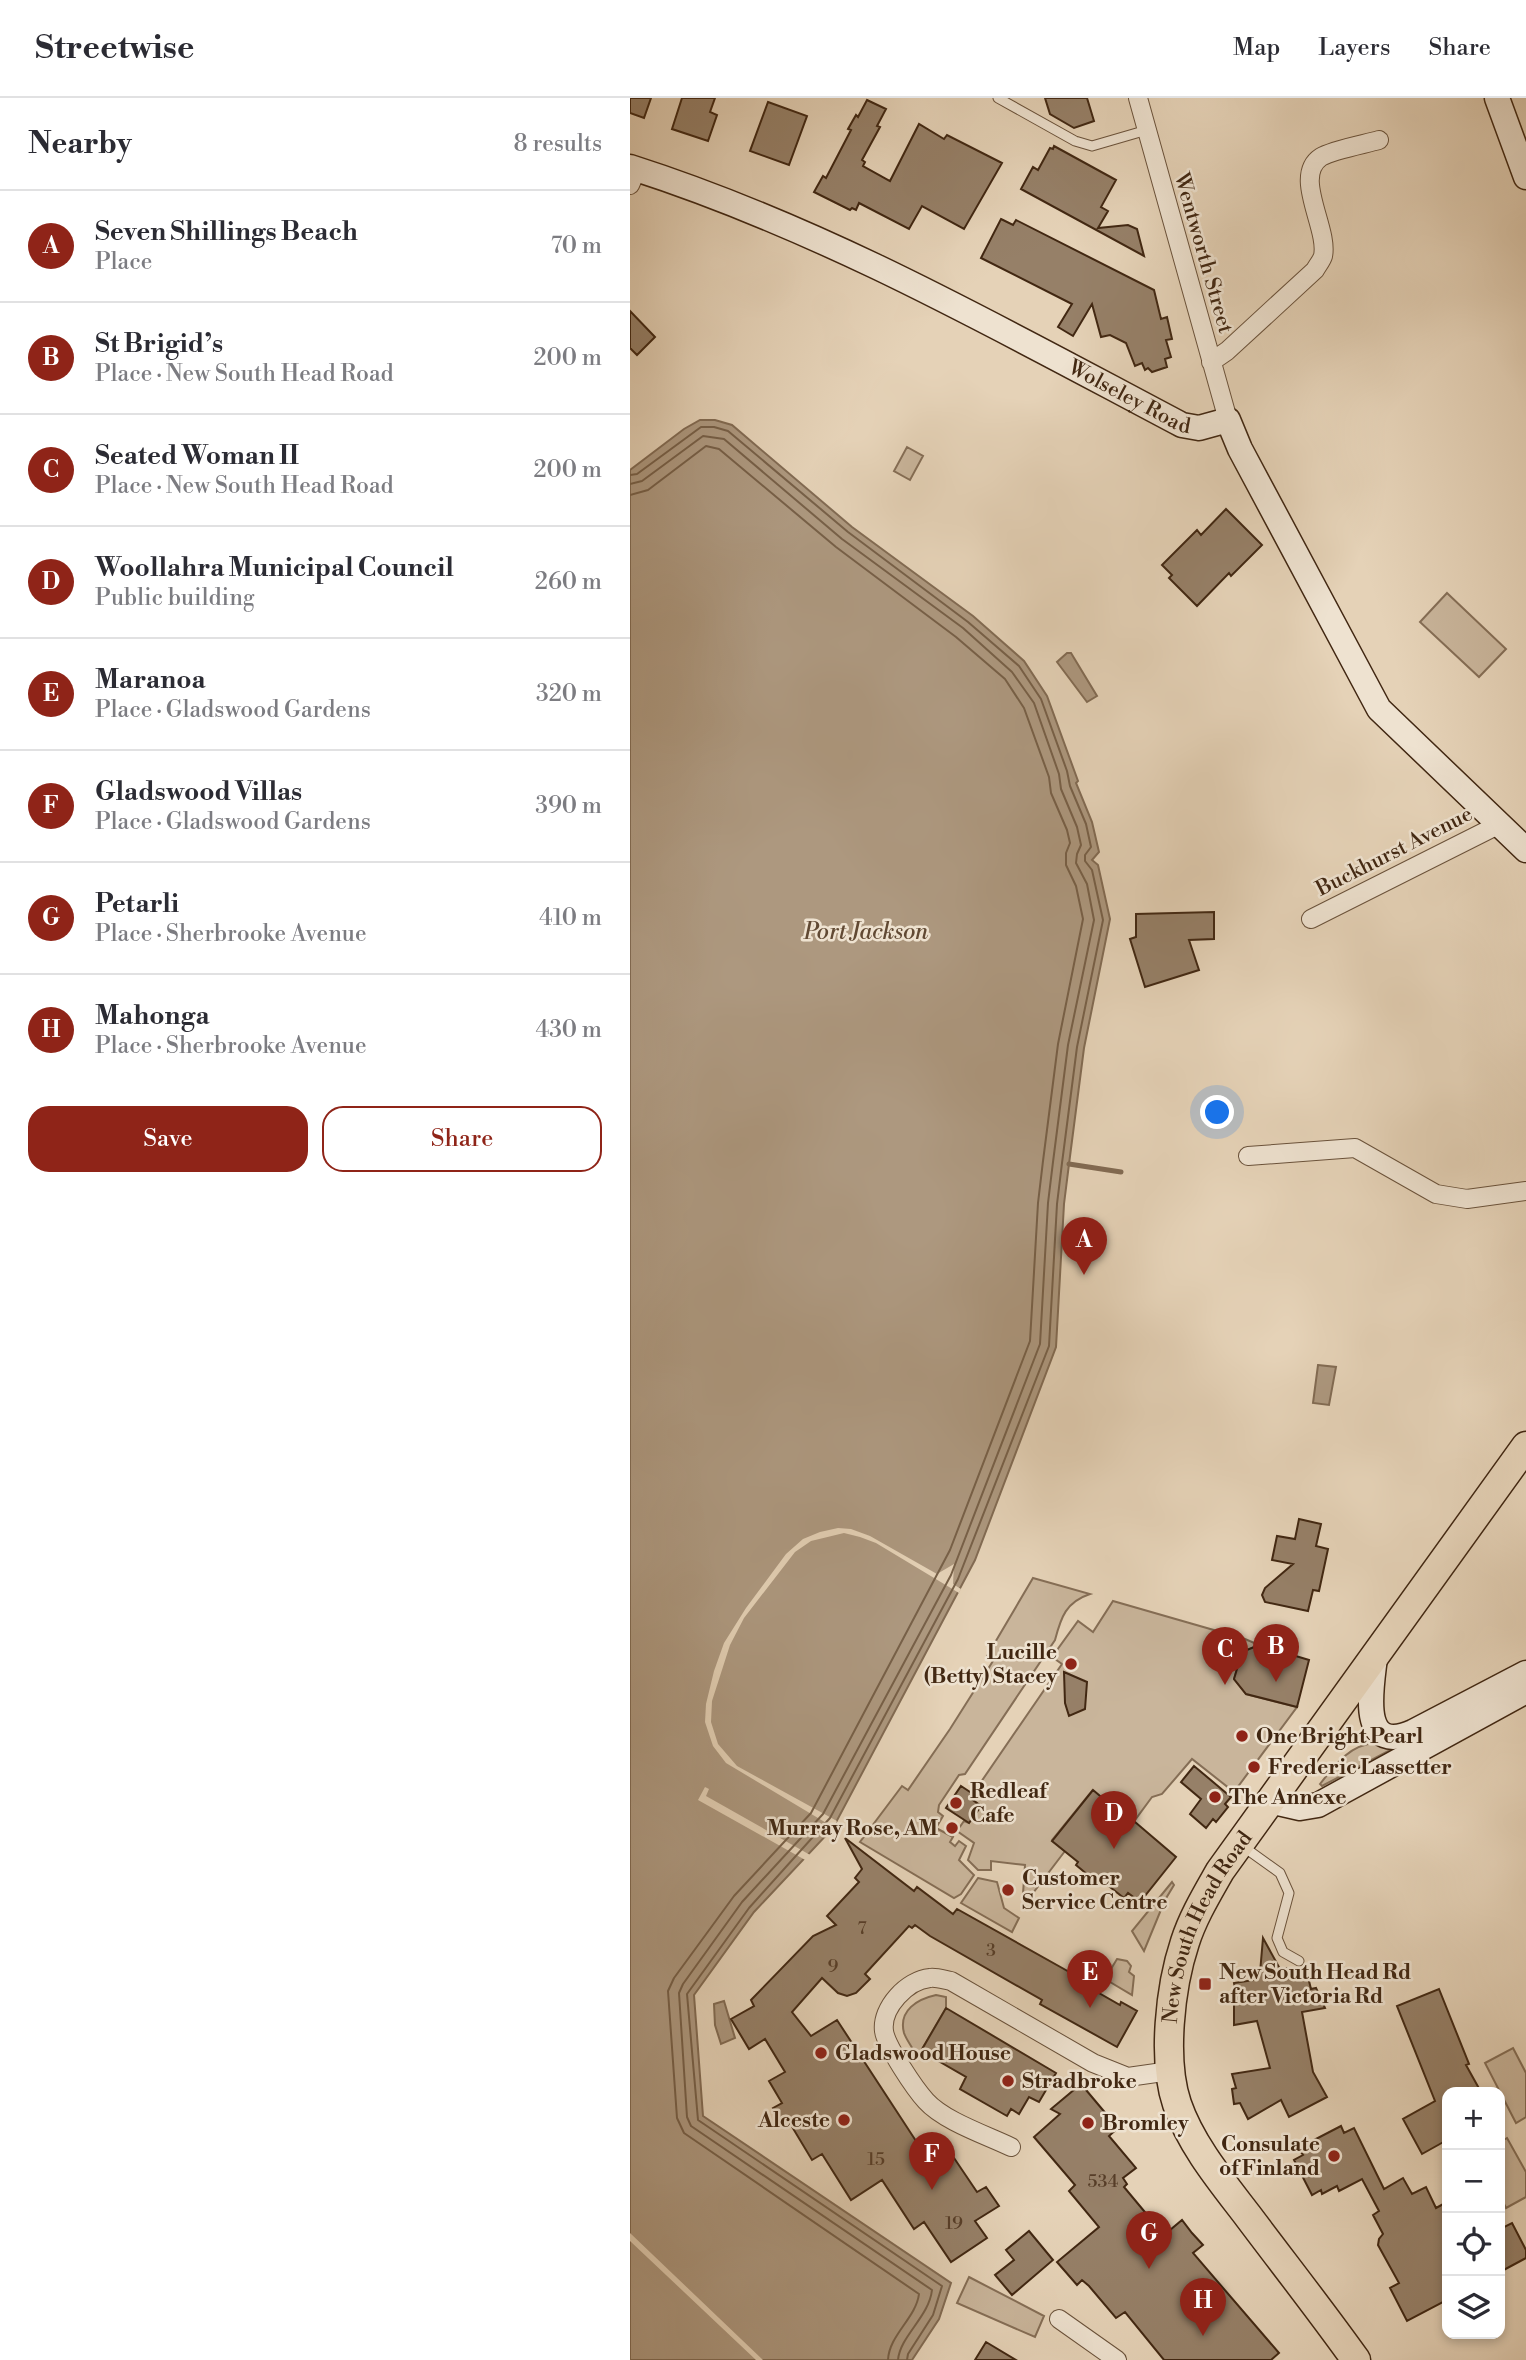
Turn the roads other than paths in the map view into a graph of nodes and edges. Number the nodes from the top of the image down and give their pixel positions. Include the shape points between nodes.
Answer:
1 (998, 98) edge
2 (1138, 98) edge
3 (1497, 98) edge
4 (1147, 130) junction
5 (1378, 140) dead end
6 (632, 174) edge
7 (1526, 177) edge
8 (1211, 362) junction
9 (1228, 420) junction
10 (1498, 825) junction
11 (1526, 850) edge
12 (1311, 919) dead end
13 (1248, 1156) dead end
14 (1526, 1191) edge
15 (1526, 1446) edge
16 (1375, 1657) junction
17 (1526, 1673) edge
18 (1526, 1691) edge
19 (1269, 1801) junction
20 (1240, 1844) junction
21 (1299, 1961) dead end
22 (1170, 2071) junction
23 (1011, 2147) dead end
24 (1059, 2319) dead end
25 (1117, 2360) edge
26 (1356, 2360) edge

1 - 4 lane via 1074,141 1092,146
2 - 4 street, Wentworth Street
3 - 7 street
4 - 8 street, Wentworth Street
5 - 8 street via 1321,157 1312,167 1308,180 1323,256 1315,270
6 - 9 street, Wolseley Road via 758,213 811,235 1182,425 1206,427
8 - 9 street, Wentworth Street
9 - 10 street via 1379,709
10 - 11 street
10 - 12 street, Buckhurst Avenue
13 - 14 street via 1355,1148 1436,1194 1467,1199
15 - 16 main road, New South Head Road
16 - 17 street via 1370,1712 1377,1728 1390,1735 1413,1732
16 - 19 main road, New South Head Road
18 - 19 street via 1318,1805 1300,1808
19 - 20 main road, New South Head Road
20 - 21 lane via 1280,1873 1289,1893 1277,1938 1283,1952
20 - 22 main road, New South Head Road via 1209,1890 1184,1943 1176,1975
22 - 23 street via 1128,2077 1093,2063 951,1981 930,1978 910,1985 885,2016 890,2047 937,2112
22 - 26 main road, New South Head Road via 1178,2107 1212,2168
24 - 25 street

